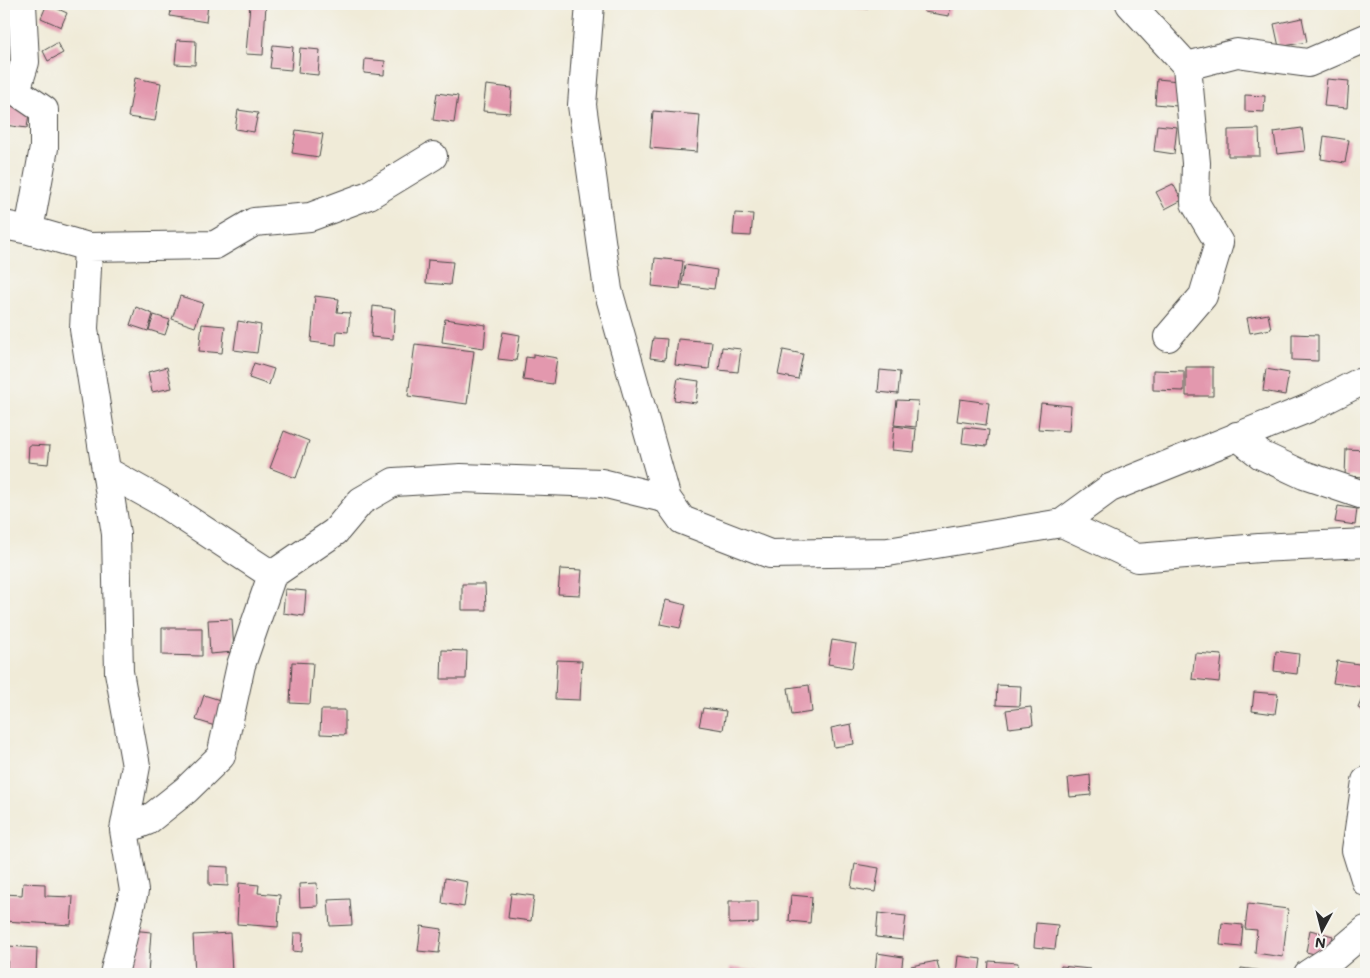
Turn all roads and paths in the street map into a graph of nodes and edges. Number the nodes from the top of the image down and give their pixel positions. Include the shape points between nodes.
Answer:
1 (22, 4) edge
2 (590, 4) edge
3 (1130, 4) edge
4 (1366, 38) edge
5 (1187, 66) junction
6 (433, 156) dead end
7 (17, 227) edge
8 (88, 247) junction
9 (1168, 337) dead end
10 (1366, 383) edge
11 (1237, 436) junction
12 (108, 472) junction
13 (1366, 496) edge
14 (667, 499) junction
15 (1062, 523) junction
16 (1366, 543) edge
17 (272, 576) junction
18 (1366, 781) edge
19 (124, 830) junction
20 (1366, 882) edge
21 (1366, 930) edge
22 (114, 974) edge
23 (1308, 974) edge

1 - 7 street via 25,62 16,91 44,110 44,148
2 - 14 street via 582,105 608,290
3 - 5 street
4 - 5 street via 1308,63 1237,52
5 - 9 street via 1196,164 1195,203 1219,243 1203,296
6 - 8 street via 369,195 310,217 254,222 215,245
7 - 8 street
8 - 12 street via 84,328
10 - 11 street via 1358,383 1309,408
11 - 13 street via 1261,456
11 - 15 street via 1110,488
12 - 17 street via 158,500
12 - 19 street via 116,534 118,672 136,766
14 - 15 street via 682,520 770,554 888,552
14 - 17 street via 602,483 460,478 394,482 361,500 335,532
15 - 16 street via 1137,558
17 - 19 street via 241,666 221,756 147,821
18 - 20 street via 1356,850
19 - 22 street via 134,891
21 - 23 street

